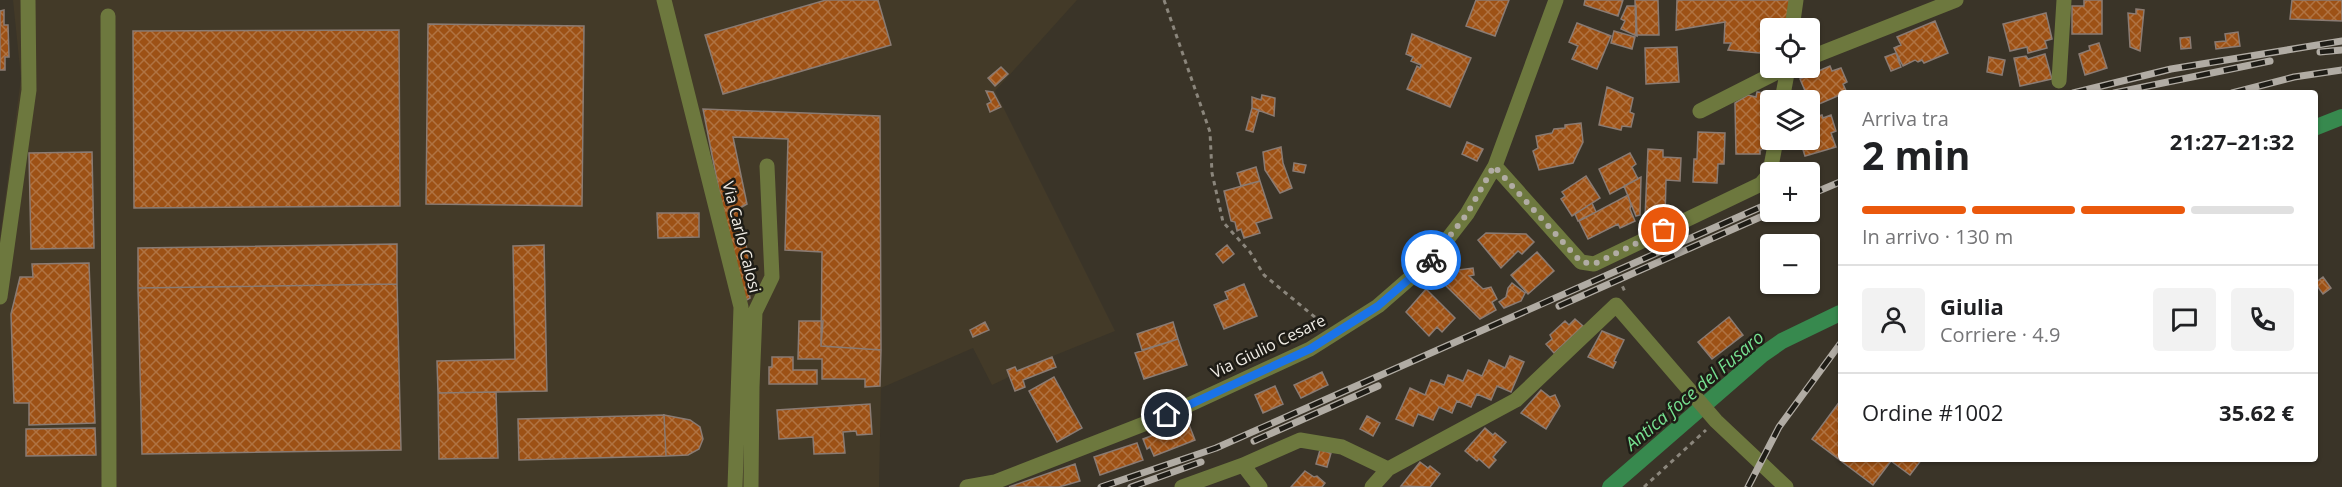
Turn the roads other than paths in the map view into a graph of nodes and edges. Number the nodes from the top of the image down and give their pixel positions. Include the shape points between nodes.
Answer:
1 (28, 0) edge
2 (664, 0) edge
3 (1556, 0) edge
4 (1796, 0) edge
5 (1956, 0) edge
6 (2064, 0) edge
7 (108, 16) dead end
8 (1793, 18) edge
9 (1820, 54) edge
10 (1766, 78) edge
11 (2059, 81) dead end
12 (1700, 111) dead end
13 (767, 166) dead end
14 (1494, 166) junction
15 (1760, 184) edge
16 (0, 297) edge
17 (1243, 465) junction
18 (1388, 470) junction
19 (109, 487) edge
20 (735, 487) edge
21 (751, 487) edge
22 (967, 487) edge
23 (1182, 487) edge
24 (1260, 487) edge
25 (1372, 487) edge
26 (1786, 487) edge

1 - 16 street via 29,90
2 - 20 street, Via Carlo Calosi via 741,308
3 - 14 street, Via Giulio Cesare
4 - 8 street
5 - 9 street
6 - 11 street
7 - 19 street
10 - 12 street
13 - 21 street via 772,277 755,312
14 - 15 street via 1581,262 1594,264
14 - 22 street, Via Giulio Cesare via 1467,214 1432,259 1378,306 1310,349 1167,415 995,482
17 - 18 street via 1300,440 1342,447
17 - 23 street
17 - 24 street
18 - 25 street
18 - 26 street via 1516,400 1616,305 1713,418

